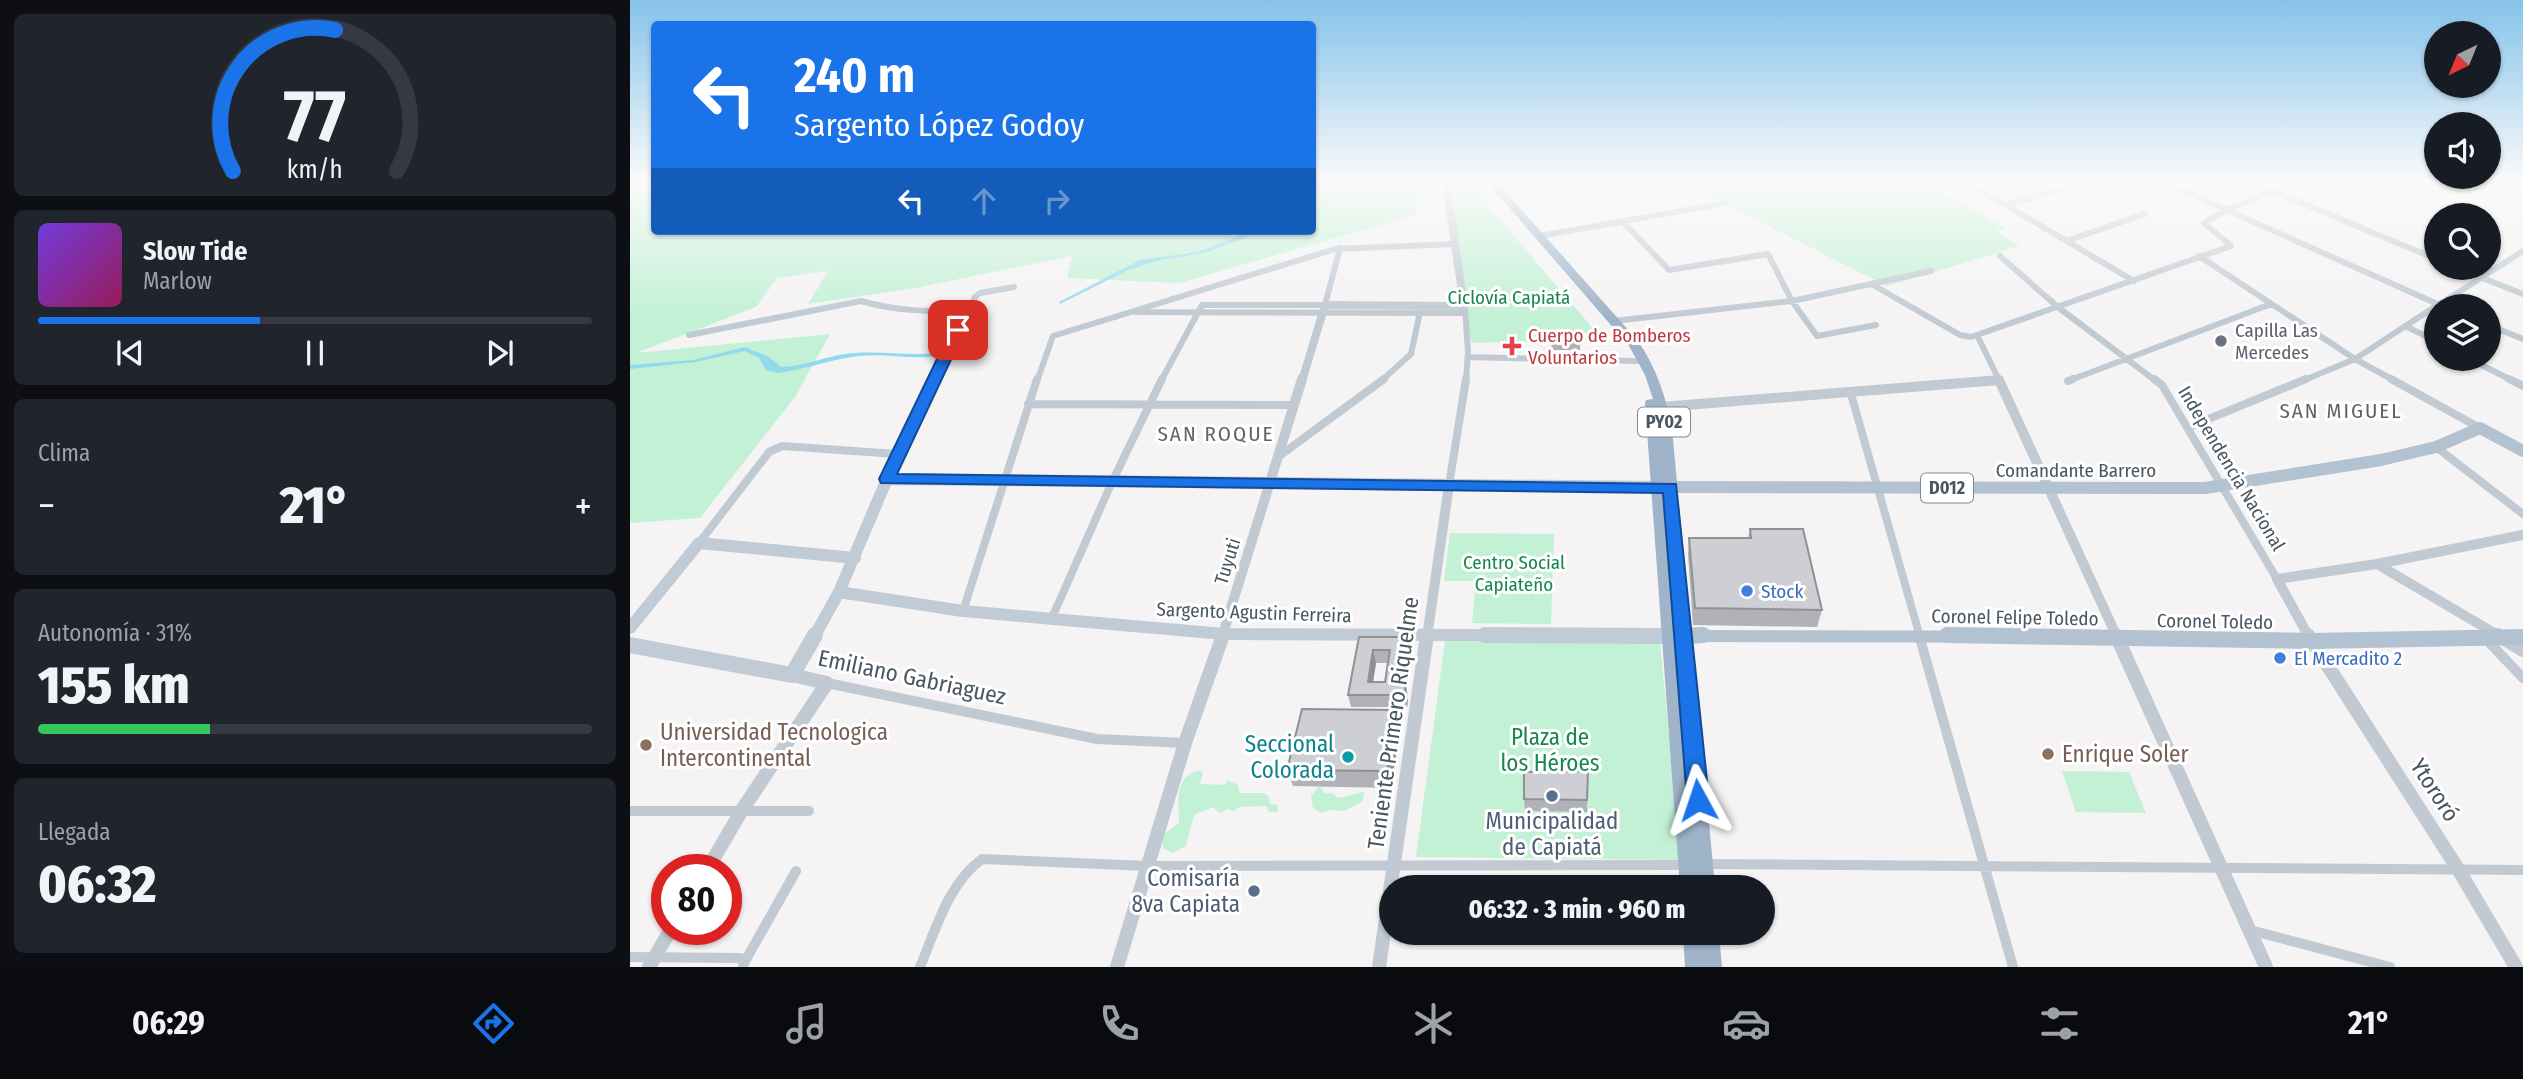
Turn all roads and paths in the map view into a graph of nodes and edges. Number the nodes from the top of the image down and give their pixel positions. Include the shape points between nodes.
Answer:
1 (1452, 227) edge
2 (1525, 227) edge
3 (1531, 227) edge
4 (1589, 227) edge
5 (1628, 227) edge
6 (2042, 227) edge
7 (2107, 227) edge
8 (2209, 227) edge
9 (2264, 227) edge
10 (2360, 227) edge
11 (1540, 236) junction
12 (2066, 241) junction
13 (1455, 244) junction
14 (1340, 248) junction
15 (2522, 253) edge
16 (2424, 254) edge
17 (2000, 256) dead end
18 (2199, 257) junction
19 (2501, 266) edge
20 (1931, 271) dead end
21 (2478, 280) edge
22 (2486, 280) edge
23 (2134, 281) junction
24 (1872, 285) junction
25 (1014, 287) dead end
26 (2456, 294) edge
27 (2523, 294) edge
28 (2424, 300) edge
29 (1792, 301) junction
30 (2271, 303) junction
31 (1324, 308) junction
32 (2059, 308) junction
33 (1465, 309) junction
34 (968, 311) junction
35 (1127, 312) junction
36 (1420, 312) junction
37 (1198, 313) junction
38 (2424, 314) edge
39 (1614, 321) junction
40 (1876, 325) dead end
41 (2405, 326) junction
42 (2501, 330) edge
43 (689, 335) dead end
44 (1977, 335) junction
45 (2424, 335) edge
46 (2523, 339) edge
47 (1468, 357) junction
48 (2129, 358) junction
49 (2355, 359) junction
50 (1636, 361) junction
51 (2494, 371) edge
52 (1999, 380) junction
53 (2068, 381) dead end
54 (2523, 386) edge
55 (1851, 394) junction
56 (1028, 404) junction
57 (1151, 404) junction
58 (1293, 405) junction
59 (1661, 407) junction
60 (2189, 428) junction
61 (2480, 428) junction
62 (2436, 447) junction
63 (2523, 451) edge
64 (897, 454) junction
65 (1278, 457) junction
66 (887, 479) junction
67 (1005, 481) junction
68 (1112, 482) junction
69 (1271, 483) junction
70 (1449, 485) junction
71 (1664, 487) junction
72 (2224, 487) junction
73 (1878, 488) junction
74 (2053, 489) junction
75 (2523, 514) edge
76 (2523, 535) edge
77 (699, 543) junction
78 (855, 558) junction
79 (2377, 564) junction
80 (2277, 579) junction
81 (839, 592) junction
82 (963, 611) junction
83 (1051, 620) junction
84 (630, 628) edge
85 (1224, 634) junction
86 (1428, 634) junction
87 (1677, 636) junction
88 (2523, 637) edge
89 (1921, 639) junction
90 (2119, 639) junction
91 (2486, 639) junction
92 (2503, 639) junction
93 (2311, 641) junction
94 (630, 645) edge
95 (2523, 650) edge
96 (792, 675) junction
97 (2523, 678) edge
98 (827, 683) junction
99 (1185, 743) junction
100 (742, 810) junction
101 (630, 811) edge
102 (809, 811) dead end
103 (716, 854) edge
104 (1696, 865) junction
105 (1147, 866) junction
106 (1393, 866) junction
107 (1986, 867) junction
108 (2219, 867) junction
109 (2459, 869) junction
110 (2523, 870) edge
111 (796, 871) dead end
112 (1693, 875) edge
113 (1701, 875) edge
114 (2247, 929) junction
115 (662, 945) edge
116 (1694, 945) edge
117 (1710, 945) edge
118 (630, 957) edge
119 (652, 962) edge
120 (744, 965) edge
121 (920, 967) edge
122 (1117, 967) edge
123 (1379, 967) edge
124 (1695, 967) edge
125 (1712, 967) edge
126 (2013, 967) edge
127 (2266, 967) edge
128 (2390, 967) edge
129 (2516, 967) edge

1 - 13 street
2 - 50 highway, PY02
3 - 11 highway, PY02
4 - 11 street
5 - 29 street via 1669,270 1768,254
6 - 12 street
7 - 12 street
8 - 18 street via 2231,246
9 - 28 street
10 - 16 street
11 - 39 highway, PY02
12 - 23 street
13 - 14 street
13 - 33 street
14 - 31 street
14 - 35 street
15 - 19 street
17 - 32 street, Independencia Nacional
18 - 23 street
18 - 30 street
20 - 24 street
21 - 26 street
22 - 27 street
23 - 32 street
24 - 29 street
24 - 44 street via 1960,335
25 - 34 street via 980,293
29 - 39 street
29 - 40 street via 1817,336
30 - 48 street
30 - 49 street
31 - 33 street
31 - 36 street
31 - 37 street
31 - 58 street, Tuyuti
32 - 44 street
32 - 48 street, Independencia Nacional
33 - 36 street
33 - 47 street
34 - 43 street via 886,308 861,301
34 - 64 street
35 - 37 street
35 - 56 street via 1053,336
36 - 65 street via 1411,354 1396,370
37 - 57 street
38 - 41 street
39 - 59 highway, PY02 via 1645,360
41 - 45 street
41 - 49 street
42 - 46 street
44 - 52 street
47 - 50 street
47 - 70 street
48 - 53 street
48 - 60 street, Independencia Nacional via 2162,385
49 - 60 street
49 - 61 street
50 - 71 highway, PY02 via 1652,407
51 - 54 street
52 - 55 street
52 - 74 street
55 - 59 street
55 - 73 street
56 - 57 street
56 - 67 street
57 - 58 street
57 - 68 street
58 - 65 street, Tuyuti
59 - 71 highway, PY02
60 - 72 street, Independencia Nacional
61 - 62 main road, D012
61 - 63 main road
62 - 72 main road, Comandante Barrero / D012
62 - 75 street
64 - 66 street
64 - 77 street via 775,448
65 - 69 street, Tuyuti
66 - 67 main road, D012
66 - 78 main road
67 - 68 main road, D012
67 - 82 street
68 - 69 main road, D012
68 - 83 street
69 - 70 main road, D012
69 - 85 street, Tuyuti
70 - 71 main road, D012
70 - 86 street, Teniente Primero Riquelme
71 - 73 main road, Comandante Barrero / D012
71 - 87 highway, PY02
72 - 74 main road, Comandante Barrero / D012
72 - 80 street, Independencia Nacional
73 - 74 main road, Comandante Barrero / D012
73 - 89 street
74 - 90 street
76 - 79 street
77 - 78 main road
77 - 84 main road
78 - 81 main road
79 - 80 street
79 - 92 street
80 - 93 street, Independencia Nacional
81 - 82 main road, Sargento Agustin Ferreira
81 - 96 main road
82 - 83 main road, Sargento Agustin Ferreira
83 - 85 main road, Sargento Agustin Ferreira
85 - 86 main road, Sargento Agustin Ferreira
85 - 99 street, Tuyuti
86 - 87 main road, Sargento Agustin Ferreira
86 - 106 street, Teniente Primero Riquelme
87 - 89 main road, Coronel Felipe Toledo
87 - 104 highway, PY02
88 - 92 main road
89 - 90 main road, Coronel Felipe Toledo via 2106,643
89 - 107 street
90 - 93 main road, Coronel Toledo
90 - 108 street
91 - 92 main road
91 - 93 main road
91 - 97 street
92 - 95 street
93 - 109 street, Ytororó
94 - 96 main road, Emiliano Gabriaguez
96 - 98 street, Emiliano Gabriaguez
98 - 99 street, Emiliano Gabriaguez via 1097,739
98 - 100 street
99 - 105 street, Tuyuti
100 - 101 street
100 - 102 street
100 - 103 street
104 - 106 street
104 - 107 street
104 - 112 highway, PY02
104 - 113 highway, PY02
105 - 106 street
105 - 121 street via 982,859 970,865 956,887
105 - 122 street, Tuyuti
106 - 123 street, Teniente Primero Riquelme
107 - 108 street
107 - 126 street
108 - 109 street
108 - 114 street
109 - 110 street
109 - 129 street, Ytororó
111 - 120 street
114 - 127 street
114 - 128 street
115 - 119 street
116 - 124 highway
117 - 125 highway
118 - 119 street
119 - 120 street via 740,958

